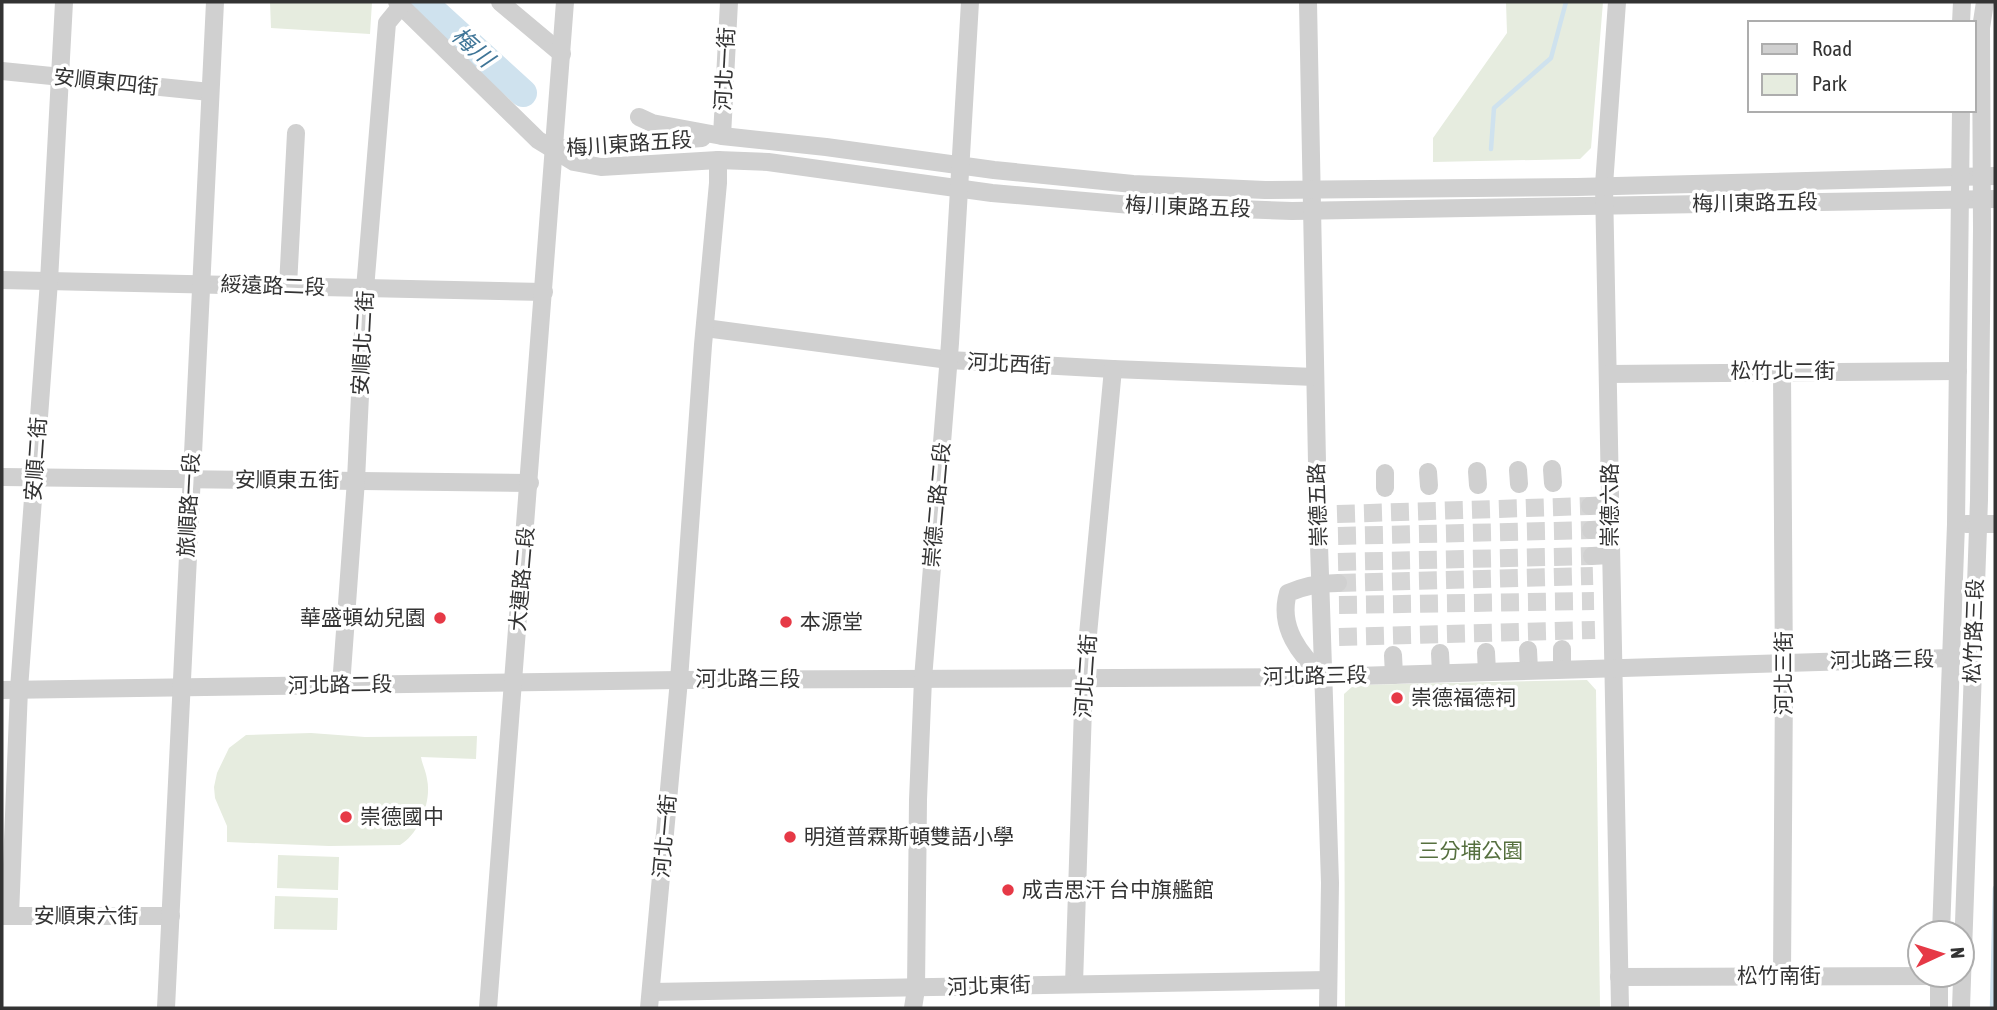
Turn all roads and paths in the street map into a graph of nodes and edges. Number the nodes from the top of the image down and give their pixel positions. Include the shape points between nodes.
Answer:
1 (64, 2) edge
2 (215, 2) edge
3 (500, 2) edge
4 (565, 2) edge
5 (729, 2) edge
6 (970, 2) edge
7 (1308, 2) edge
8 (1617, 2) edge
9 (1962, 2) edge
10 (1985, 2) edge
11 (399, 4) edge
12 (1961, 21) edge
13 (562, 54) junction
14 (2, 71) edge
15 (60, 77) junction
16 (210, 92) junction
17 (1961, 112) edge
18 (639, 117) dead end
19 (296, 133) dead end
20 (722, 136) junction
21 (555, 149) junction
22 (718, 160) junction
23 (962, 165) junction
24 (1961, 176) junction
25 (1988, 176) edge
26 (1604, 185) junction
27 (961, 189) junction
28 (1314, 189) junction
29 (1961, 199) junction
30 (1988, 199) edge
31 (1605, 205) junction
32 (1314, 210) junction
33 (2, 280) edge
34 (49, 281) junction
35 (200, 284) junction
36 (288, 286) junction
37 (365, 289) junction
38 (544, 292) junction
39 (705, 328) junction
40 (949, 360) junction
41 (1113, 369) junction
42 (1782, 371) junction
43 (1958, 371) junction
44 (1608, 374) junction
45 (1315, 377) junction
46 (2, 477) edge
47 (34, 478) junction
48 (190, 479) junction
49 (356, 480) junction
50 (530, 482) junction
51 (1609, 505) junction
52 (1590, 506) tunnel mouth
53 (1337, 513) tunnel mouth
54 (1318, 514) junction
55 (1956, 524) junction
56 (1986, 524) edge
57 (1338, 536) tunnel mouth
58 (1319, 537) junction
59 (1330, 583) junction
60 (1562, 649) dead end
61 (1528, 650) dead end
62 (1486, 652) dead end
63 (1440, 653) dead end
64 (1393, 655) dead end
65 (1951, 658) junction
66 (1784, 663) junction
67 (1612, 668) junction
68 (1562, 669) junction
69 (1529, 670) junction
70 (1487, 671) junction
71 (1441, 673) junction
72 (1394, 674) junction
73 (1084, 677) junction
74 (1324, 677) junction
75 (923, 679) junction
76 (679, 680) junction
77 (514, 682) junction
78 (341, 685) junction
79 (181, 687) junction
80 (10, 690) edge
81 (6, 916) edge
82 (171, 916) junction
83 (1942, 919) edge
84 (1782, 975) junction
85 (1906, 976) edge
86 (1619, 977) junction
87 (1328, 980) junction
88 (1074, 984) junction
89 (916, 989) junction
90 (1939, 989) edge
91 (650, 1000) edge
92 (166, 1008) edge
93 (488, 1008) edge
94 (913, 1008) edge
95 (1328, 1008) edge
96 (1620, 1008) edge
97 (1939, 1008) edge
98 (1961, 1008) edge

1 - 15 street, 安順二街
2 - 16 street, 旅順路一段
3 - 13 street
4 - 13 street, 大連路二段
5 - 20 street, 河北一街
6 - 23 street, 崇德二路二段
7 - 28 street, 崇德五路
8 - 26 street, 崇德六路
9 - 12 street
10 - 25 street, 松竹路三段 via 1980,28
11 - 21 street via 538,140
11 - 37 street, 安順北二街 via 387,23 379,208
13 - 21 street, 大連路二段
14 - 15 street, 安順東四街
15 - 16 street, 安順東四街
15 - 34 street, 安順二街
16 - 35 street, 旅順路一段
17 - 24 street, 松竹路三段
18 - 20 street, 梅川東路五段
19 - 36 street
20 - 21 street, 梅川東路五段
20 - 23 street, 梅川東路五段
21 - 22 street, 梅川東路五段 via 574,162 601,167
21 - 38 street, 大連路二段
22 - 27 street, 梅川東路五段 via 816,167
22 - 39 street, 河北一街
23 - 27 street, 崇德二路二段
23 - 28 street, 梅川東路五段 via 1133,184
24 - 25 street, 梅川東路五段
24 - 26 street, 梅川東路五段
24 - 29 street, 松竹路三段
25 - 30 street, 松竹路三段
26 - 28 street, 梅川東路五段
26 - 31 street, 崇德六路
27 - 32 street, 梅川東路五段 via 1131,205
27 - 40 street, 崇德二路二段
28 - 32 street, 崇德五路
29 - 30 street, 梅川東路五段
29 - 31 street, 梅川東路五段
29 - 43 street, 松竹路三段
30 - 56 street, 松竹路三段
31 - 32 street, 梅川東路五段
31 - 44 street, 崇德六路
32 - 45 street, 崇德五路
33 - 34 street, 綏遠路二段
34 - 35 street, 綏遠路二段
34 - 47 street, 安順二街
35 - 36 street, 綏遠路二段
35 - 48 street, 旅順路一段
36 - 37 street, 綏遠路二段
37 - 38 street, 綏遠路二段
37 - 49 street, 安順北二街
38 - 50 street, 大連路二段
39 - 40 street, 河北西街
39 - 76 street, 河北一街
40 - 41 street, 河北西街
40 - 75 street, 崇德二路二段
41 - 45 street, 河北西街
41 - 73 street, 河北二街
42 - 43 street, 松竹北二街
42 - 44 street, 松竹北二街
42 - 66 street, 河北三街
43 - 55 street, 松竹路三段
44 - 51 street, 崇德六路
45 - 54 street, 崇德五路
46 - 47 street, 安順東五街
47 - 48 street, 安順東五街
47 - 80 street, 安順二街
48 - 49 street, 安順東五街
48 - 79 street, 旅順路一段
49 - 50 street, 安順東五街
49 - 78 street, 安順北二街
50 - 77 street, 大連路二段
51 - 52 street
51 - 67 street, 崇德六路 via 1600,529 1603,630
53 - 54 street
54 - 58 street, 崇德五路
55 - 56 street
55 - 65 street, 松竹路三段
56 - 98 street, 松竹路三段
57 - 58 street
58 - 59 street, 崇德五路 via 1329,562
59 - 74 street, 崇德五路 via 1331,637
59 - 74 street via 1288,593 1285,603 1288,629 1296,645
60 - 68 street
61 - 69 street
62 - 70 street
63 - 71 street
64 - 72 street
65 - 66 street, 河北路三段
65 - 83 street, 松竹路三段
66 - 67 street, 河北路三段
66 - 84 street, 河北三街
67 - 68 street, 河北路三段
67 - 86 street, 崇德六路
68 - 69 street, 河北路三段
69 - 70 street, 河北路三段
70 - 71 street, 河北路三段
71 - 72 street, 河北路三段
72 - 74 street, 河北路三段
73 - 74 street, 河北路三段
73 - 75 street, 河北路三段
73 - 88 street, 河北二街
74 - 87 street, 崇德五路
75 - 76 street, 河北路三段
75 - 89 street, 崇德二路二段
76 - 77 street, 河北路二段
76 - 91 street, 河北一街
77 - 78 street, 河北路二段
77 - 93 street, 大連路二段
78 - 79 street, 河北路二段
79 - 80 street, 河北路二段
79 - 82 street, 旅順路一段
80 - 81 street, 安順二街
81 - 82 street, 安順東六街 via 60,920
82 - 92 street, 旅順路一段
84 - 85 street, 松竹南街
84 - 86 street, 松竹南街
86 - 96 street, 崇德六路
87 - 88 street, 河北東街
87 - 95 street, 崇德五路
88 - 89 street, 河北東街
89 - 91 street, 河北東街
89 - 94 street, 崇德二路二段
90 - 97 street

